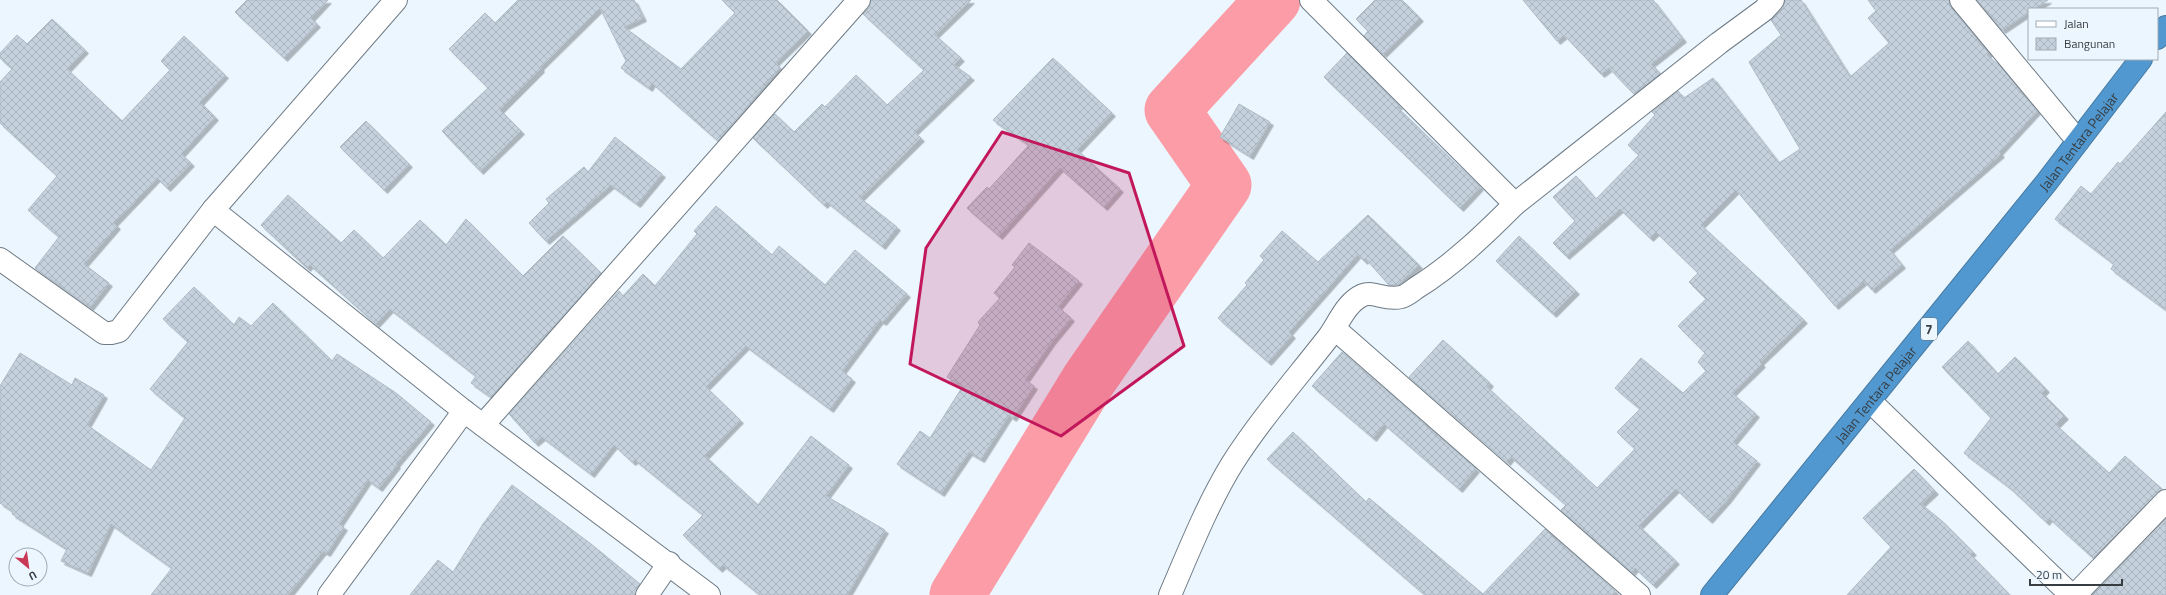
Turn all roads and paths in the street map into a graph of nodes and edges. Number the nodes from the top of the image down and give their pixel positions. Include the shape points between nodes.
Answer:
1 (396, 0) edge
2 (859, 0) edge
3 (1311, 0) edge
4 (1773, 0) edge
5 (1961, 0) edge
6 (2166, 27) edge
7 (2158, 37) edge
8 (2140, 60) edge
9 (2078, 141) junction
10 (1515, 204) junction
11 (213, 210) junction
12 (0, 258) edge
13 (1335, 329) junction
14 (1870, 401) junction
15 (464, 411) junction
16 (483, 425) junction
17 (2166, 501) edge
18 (669, 563) junction
19 (329, 595) edge
20 (647, 595) edge
21 (709, 595) edge
22 (1170, 595) edge
23 (1639, 595) edge
24 (1712, 595) edge
25 (2071, 595) edge
26 (2075, 595) edge

1 - 11 street
2 - 16 street
3 - 10 street
4 - 10 street via 1764,10
5 - 9 street
6 - 7 highway
8 - 9 highway, Jalan Tentara Pelajar / 7
9 - 14 highway, Jalan Tentara Pelajar / 7
10 - 13 street via 1487,232 1428,281 1402,297 1387,299 1363,295 1348,307
11 - 12 street via 118,331 111,333 104,333
11 - 15 street
13 - 22 street via 1247,442 1232,466 1189,550
13 - 23 street
14 - 24 highway, Jalan Tentara Pelajar / 7
14 - 25 street
15 - 16 street
15 - 19 street
16 - 18 street
17 - 26 street
18 - 20 street
18 - 21 street

